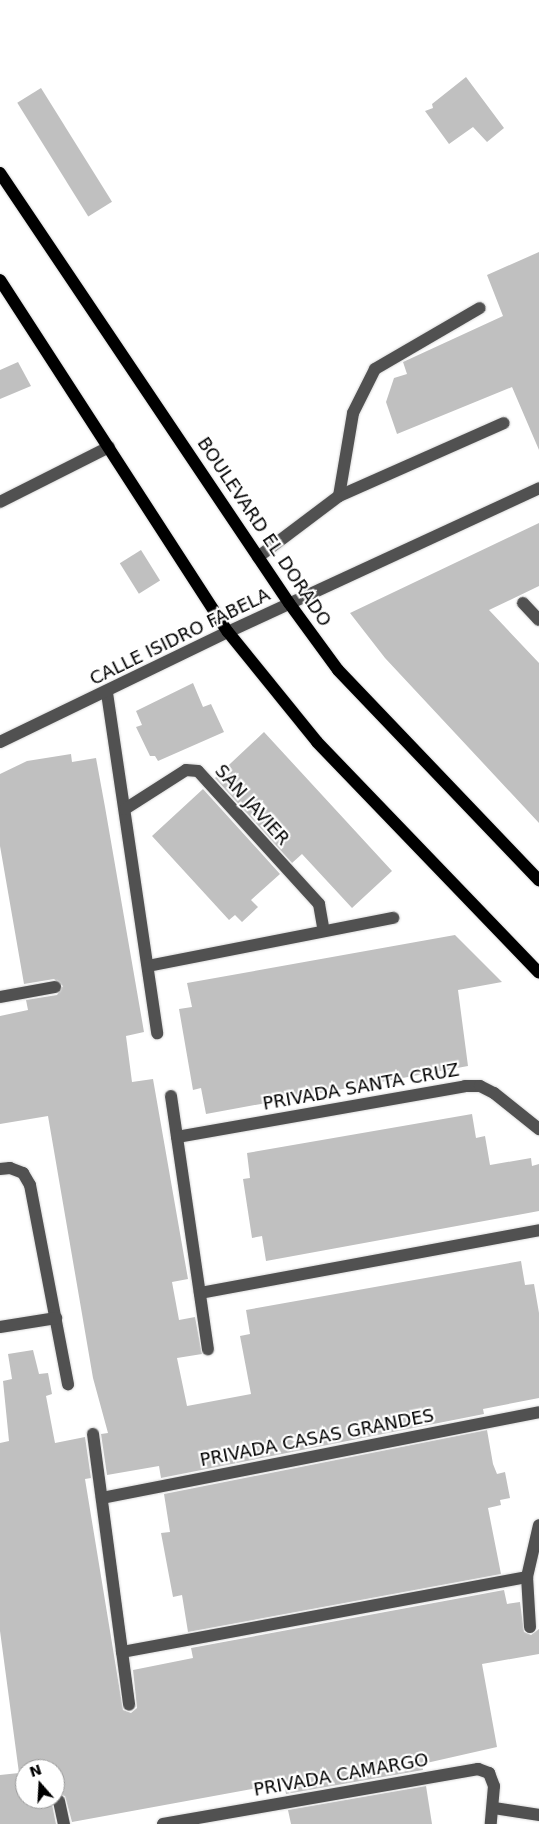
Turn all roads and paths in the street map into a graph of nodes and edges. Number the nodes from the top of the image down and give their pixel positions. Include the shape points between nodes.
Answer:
1 (0, 173) edge
2 (0, 280) edge
3 (480, 308) dead end
4 (504, 423) dead end
5 (109, 447) junction
6 (539, 488) edge
7 (339, 496) junction
8 (0, 502) edge
9 (258, 556) junction
10 (289, 603) junction
11 (523, 603) dead end
12 (539, 620) edge
13 (228, 632) junction
14 (107, 693) junction
15 (0, 742) edge
16 (125, 809) junction
17 (539, 880) edge
18 (393, 918) dead end
19 (324, 931) junction
20 (148, 966) junction
21 (539, 973) edge
22 (55, 988) dead end
23 (1, 993) edge
24 (157, 1033) dead end
25 (170, 1096) dead end
26 (539, 1129) edge
27 (177, 1137) junction
28 (0, 1169) edge
29 (539, 1230) edge
30 (200, 1293) junction
31 (56, 1318) junction
32 (0, 1327) edge
33 (208, 1349) dead end
34 (68, 1384) dead end
35 (539, 1412) edge
36 (93, 1434) dead end
37 (102, 1498) junction
38 (539, 1525) edge
39 (527, 1577) junction
40 (530, 1626) dead end
41 (122, 1652) junction
42 (129, 1705) dead end
43 (494, 1808) junction
44 (61, 1809) edge
45 (539, 1815) edge
46 (64, 1824) edge
47 (163, 1824) edge
48 (491, 1824) edge

1 - 9 main road, BOULEVARD EL DORADO
2 - 5 main road
3 - 7 street via 375,369 354,413
4 - 7 street
5 - 8 street
5 - 13 main road
6 - 10 street, CALLE ISIDRO FABELA
7 - 9 street
9 - 10 main road, BOULEVARD EL DORADO
10 - 13 street, CALLE ISIDRO FABELA
10 - 17 main road, BOULEVARD EL DORADO via 338,670
11 - 12 street
13 - 14 street, CALLE ISIDRO FABELA
13 - 21 main road via 317,742
14 - 15 street, CALLE ISIDRO FABELA
14 - 16 street
16 - 19 street, SAN JAVIER via 186,770 198,772 319,904
16 - 20 street
18 - 19 street
19 - 20 street
20 - 24 street
22 - 23 street
25 - 27 street
26 - 27 street, PRIVADA SANTA CRUZ via 494,1093 480,1086 465,1086
27 - 30 street
28 - 31 street via 10,1168 23,1173 30,1185
29 - 30 street
30 - 33 street
31 - 32 street
31 - 34 street
35 - 37 street, PRIVADA CASAS GRANDES
36 - 37 street
37 - 41 street
38 - 39 street
39 - 40 street
39 - 41 street
41 - 42 street
43 - 45 street
43 - 47 street, PRIVADA CAMARGO via 494,1786 489,1773 478,1769
43 - 48 street, PRIVADA CAMARGO
44 - 46 street

